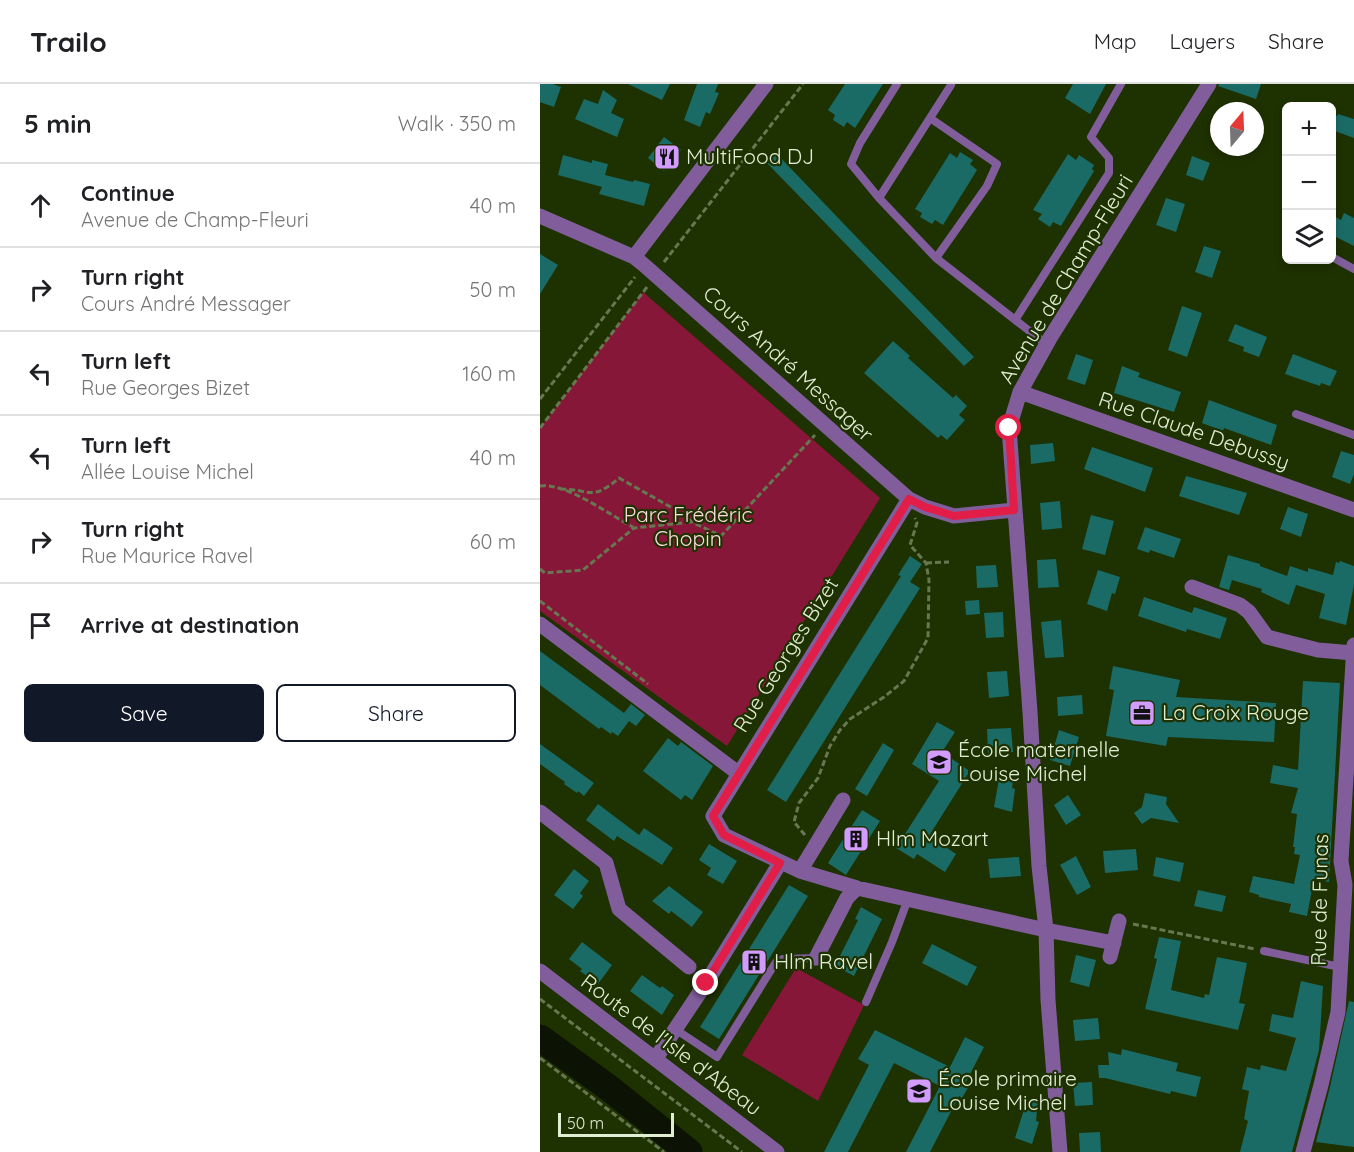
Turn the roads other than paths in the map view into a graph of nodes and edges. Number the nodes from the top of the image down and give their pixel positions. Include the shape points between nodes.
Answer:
1 (766, 84) edge
2 (897, 84) edge
3 (950, 84) edge
4 (1121, 84) edge
5 (1209, 84) edge
6 (930, 118) junction
7 (879, 198) junction
8 (540, 216) edge
9 (634, 257) junction
10 (936, 258) junction
11 (1336, 259) edge
12 (1354, 269) edge
13 (1015, 320) junction
14 (1046, 344) junction
15 (1020, 392) junction
16 (1296, 414) dead end
17 (1354, 435) edge
18 (909, 499) junction
19 (1014, 510) junction
20 (1354, 510) edge
21 (1191, 587) dead end
22 (540, 624) edge
23 (1353, 649) edge
24 (738, 772) junction
25 (843, 800) dead end
26 (540, 812) edge
27 (780, 863) junction
28 (800, 871) junction
29 (857, 888) junction
30 (908, 899) junction
31 (1348, 915) edge
32 (1119, 921) road end
33 (1046, 930) junction
34 (1264, 951) road end
35 (816, 958) joint
36 (689, 967) dead end
37 (1340, 967) junction
38 (540, 971) edge
39 (866, 1002) dead end
40 (675, 1029) junction
41 (656, 1058) junction
42 (777, 1152) edge
43 (1060, 1152) edge
44 (1303, 1152) edge

1 - 9 street
2 - 7 lane via 851,164
3 - 6 lane
4 - 13 lane via 1091,137 1109,158 1109,173
5 - 14 street, Avenue de Champ-Fleuri
6 - 7 lane
6 - 10 lane via 996,164 987,186
7 - 10 lane
8 - 9 street, Cours André Messager
9 - 18 street, Cours André Messager
10 - 13 lane
11 - 12 lane
13 - 14 lane
14 - 15 street, Avenue de Champ-Fleuri
15 - 19 street, Avenue de Champ-Fleuri via 1009,428
15 - 20 street, Rue Claude Debussy
16 - 17 lane
18 - 19 street, Cours André Messager via 954,516
18 - 24 street, Rue Georges Bizet
19 - 33 street, Avenue de Champ-Fleuri
21 - 23 street via 1240,604 1267,637 1318,650
22 - 24 street
23 - 31 street, Rue de Funas via 1341,861
24 - 27 street, Rue Georges Bizet via 713,816 724,835
25 - 28 street
26 - 36 street via 606,863 619,909
27 - 28 street
27 - 40 street
28 - 29 street
29 - 30 street
29 - 35 street via 847,898
30 - 33 street
30 - 39 lane
31 - 37 street, Rue de Funas
32 - 33 street via 1112,950
33 - 43 street, Avenue de Champ-Fleuri
34 - 37 lane
35 - 40 lane via 776,962 717,1058
37 - 44 street, Rue de Funas via 1334,1032
38 - 41 street, Route de l'Isle d'Abeau
40 - 41 street
41 - 42 street, Route de l'Isle d'Abeau

